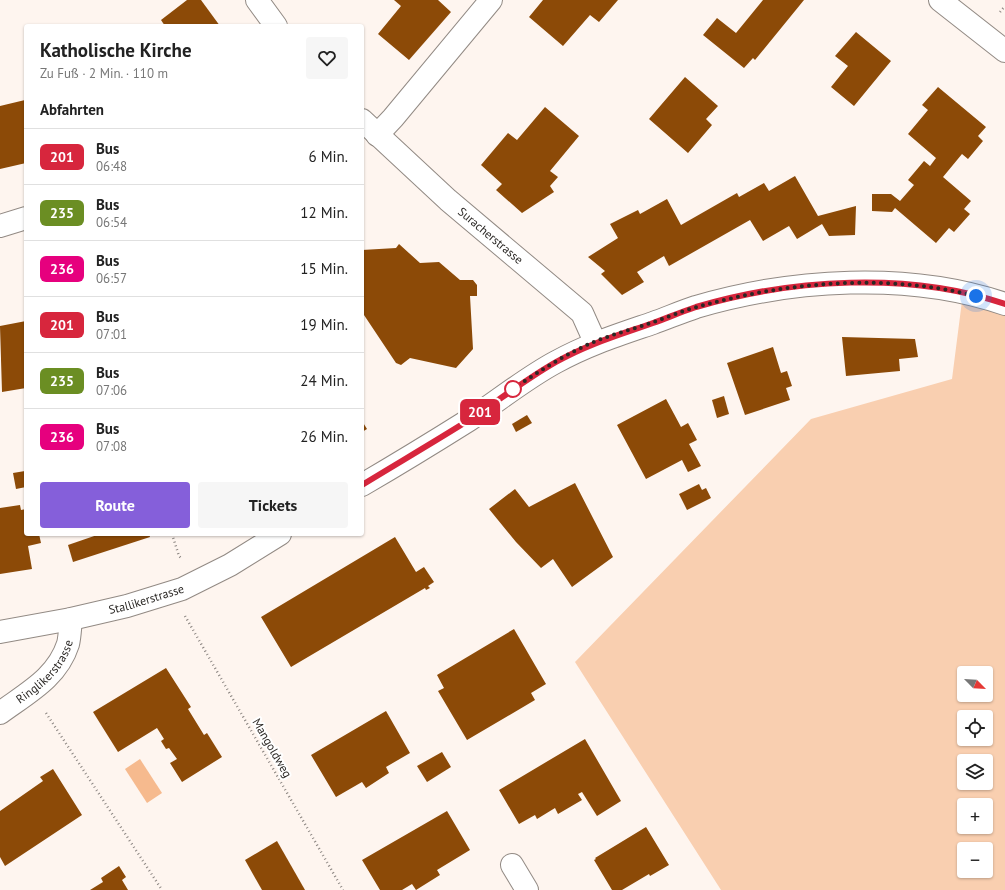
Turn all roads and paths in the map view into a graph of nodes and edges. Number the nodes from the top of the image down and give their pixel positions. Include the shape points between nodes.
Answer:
1 (257, 0) edge
2 (491, 0) edge
3 (940, 0) edge
4 (275, 24) edge
5 (1005, 51) edge
6 (369, 128) edge
7 (24, 219) edge
8 (0, 226) edge
9 (1005, 304) edge
10 (596, 342) junction
11 (364, 484) edge
12 (173, 536) edge
13 (277, 536) edge
14 (183, 560) dead end
15 (184, 616) dead end
16 (71, 619) junction
17 (0, 632) edge
18 (31, 691) junction
19 (0, 713) edge
20 (512, 864) dead end
21 (162, 890) edge
22 (343, 890) edge
23 (527, 890) edge

1 - 4 main road
2 - 6 main road, Suracherstrasse via 393,118
3 - 5 main road
6 - 10 main road, Suracherstrasse via 448,200 582,313
7 - 8 main road
9 - 10 main road via 922,286 821,284 741,296 695,307
10 - 11 main road via 542,370 470,419
12 - 14 path via 179,556
13 - 16 main road, Stallikerstrasse via 230,565 182,589 127,606
15 - 22 path, Mangoldweg
16 - 17 main road, Stallikerstrasse
16 - 18 main road, Ringlikerstrasse via 69,642 62,660 50,676
18 - 19 main road, Ringlikerstrasse
18 - 21 path
20 - 23 main road

